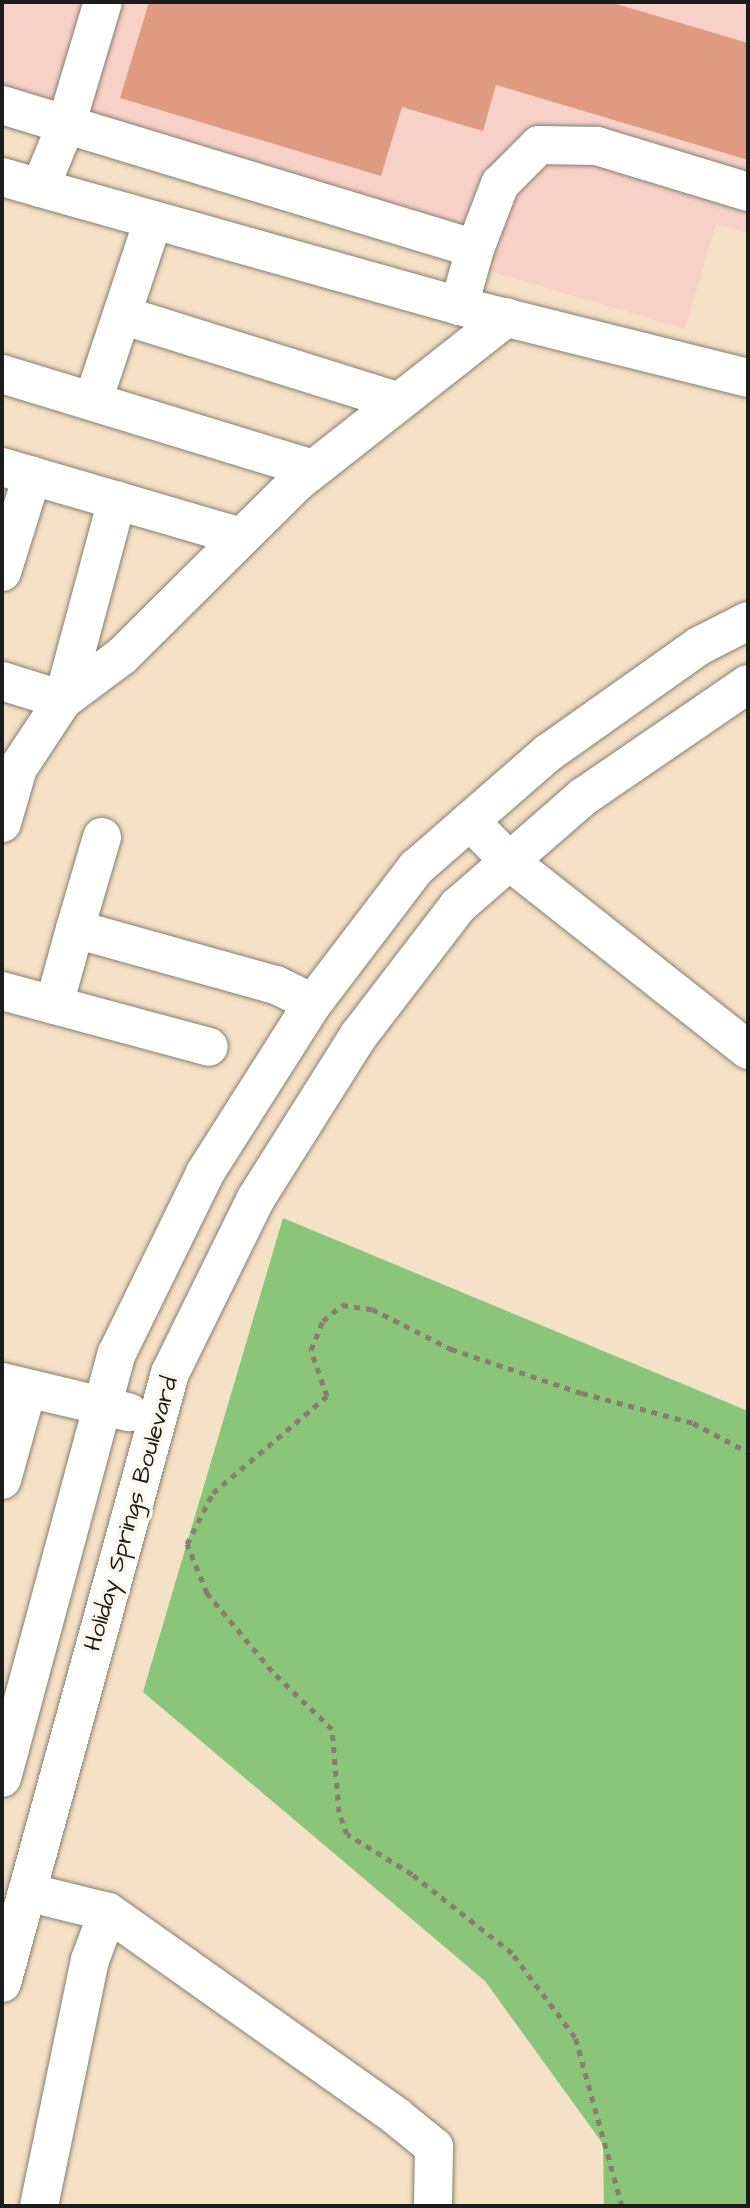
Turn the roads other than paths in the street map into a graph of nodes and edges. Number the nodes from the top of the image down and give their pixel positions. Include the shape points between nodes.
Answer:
1 (103, 2) edge
2 (2, 105) edge
3 (66, 125) junction
4 (2, 177) edge
5 (40, 188) junction
6 (748, 192) edge
7 (153, 221) junction
8 (475, 249) junction
9 (459, 306) junction
10 (122, 315) junction
11 (507, 317) junction
12 (2, 374) edge
13 (748, 378) edge
14 (93, 401) junction
15 (399, 402) junction
16 (313, 469) junction
17 (17, 472) edge
18 (117, 500) junction
19 (241, 537) junction
20 (2, 572) edge
21 (748, 621) edge
22 (2, 681) edge
23 (748, 684) edge
24 (63, 700) junction
25 (470, 821) junction
26 (2, 823) edge
27 (102, 837) dead end
28 (509, 861) junction
29 (75, 929) junction
30 (2, 991) edge
31 (313, 1003) junction
32 (54, 1005) junction
33 (209, 1047) dead end
34 (748, 1050) edge
35 (15, 1386) edge
36 (105, 1410) junction
37 (158, 1415) junction
38 (2, 1480) edge
39 (2, 1778) edge
40 (27, 1892) junction
41 (108, 1912) junction
42 (2, 1983) edge
43 (39, 2206) edge
44 (433, 2206) edge

1 - 3 street
2 - 3 street
3 - 5 street
3 - 8 street
4 - 5 street
5 - 7 street
6 - 8 street via 597,146 539,145 500,184
7 - 9 street
7 - 10 street
8 - 9 street
9 - 11 street
10 - 14 street
10 - 15 street
11 - 13 street
11 - 15 street
12 - 14 street
14 - 16 street
15 - 16 street
16 - 19 street
17 - 18 street
17 - 20 street
18 - 19 street
18 - 24 street
19 - 24 street via 122,656
21 - 25 street via 699,646 548,753
22 - 24 street
23 - 28 street, Holiday Springs Boulevard via 583,797
24 - 26 street via 18,768
25 - 28 street
25 - 31 street via 416,868
27 - 29 street
28 - 34 street
28 - 37 street, Holiday Springs Boulevard via 458,906 351,1048 255,1200 170,1373
29 - 31 street via 276,985
29 - 32 street
30 - 32 street
31 - 36 street via 205,1173 117,1353
32 - 33 street
35 - 36 street
35 - 38 street
36 - 37 street
36 - 39 street
37 - 40 street, Holiday Springs Boulevard
40 - 41 street
40 - 42 street, Holiday Springs Boulevard
41 - 43 street via 90,1960
41 - 44 street via 434,2147

